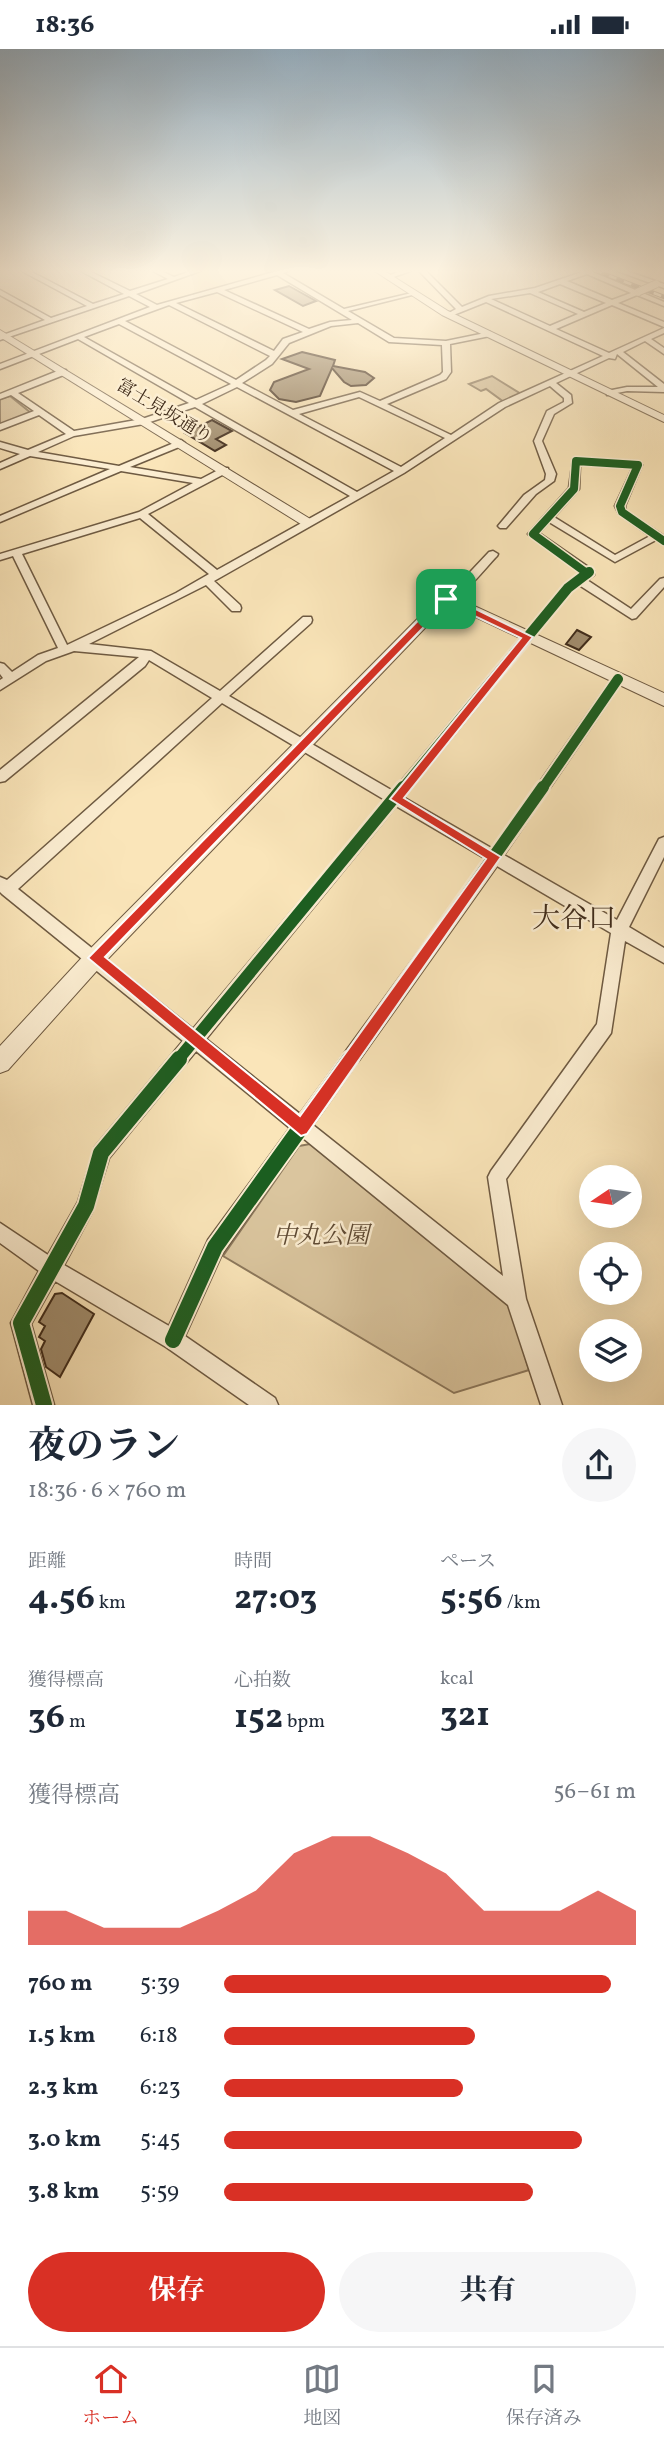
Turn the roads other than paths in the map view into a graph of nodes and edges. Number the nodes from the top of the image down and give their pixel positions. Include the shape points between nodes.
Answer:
1 (88, 333) edge
2 (142, 333) edge
3 (231, 333) edge
4 (302, 333) edge
5 (380, 333) edge
6 (562, 333) edge
7 (658, 333) edge
8 (487, 334) joint
9 (2, 335) edge
10 (79, 337) junction
11 (647, 339) junction
12 (446, 344) junction
13 (664, 352) edge
14 (34, 354) junction
15 (275, 355) junction
16 (616, 355) junction
17 (0, 366) edge
18 (63, 372) junction
19 (572, 375) junction
20 (236, 383) junction
21 (552, 383) junction
22 (664, 389) edge
23 (648, 390) junction
24 (12, 392) junction
25 (610, 393) junction
26 (0, 397) edge
27 (664, 398) edge
28 (195, 404) junction
29 (379, 404) junction
30 (40, 412) junction
31 (292, 413) junction
32 (664, 419) edge
33 (144, 421) junction
34 (0, 427) edge
35 (72, 434) junction
36 (451, 438) junction
37 (181, 443) junction
38 (0, 445) edge
39 (27, 453) junction
40 (0, 466) edge
41 (120, 469) junction
42 (225, 470) junction
43 (401, 471) junction
44 (202, 482) junction
45 (356, 495) junction
46 (142, 513) junction
47 (548, 517) junction
48 (0, 519) edge
49 (308, 523) junction
50 (503, 526) dead end
51 (660, 538) edge
52 (16, 552) junction
53 (493, 554) dead end
54 (0, 557) edge
55 (212, 577) junction
56 (579, 580) junction
57 (664, 581) edge
58 (446, 599) junction
59 (236, 608) dead end
60 (307, 619) dead end
61 (528, 637) junction
62 (69, 649) junction
63 (147, 654) junction
64 (0, 667) edge
65 (11, 678) junction
66 (618, 679) junction
67 (0, 686) edge
68 (222, 697) junction
69 (664, 700) edge
70 (304, 745) junction
71 (0, 777) edge
72 (396, 799) junction
73 (664, 843) edge
74 (495, 857) junction
75 (4, 886) edge
76 (620, 931) junction
77 (664, 956) edge
78 (95, 958) junction
79 (195, 1040) junction
80 (0, 1062) edge
81 (301, 1128) junction
82 (0, 1232) edge
83 (52, 1269) junction
84 (516, 1300) junction
85 (173, 1340) junction
86 (44, 1405) edge
87 (268, 1405) edge
88 (552, 1405) edge

1 - 10 street
2 - 20 street
3 - 15 street
4 - 15 street via 286,341
5 - 12 street via 392,340
6 - 16 street
7 - 11 street
8 - 12 street
8 - 19 street
9 - 14 street, 富士見坂通り
10 - 14 street
10 - 28 street
11 - 13 street
11 - 16 street
12 - 29 street via 447,372 443,377
14 - 17 street
14 - 18 street, 富士見坂通り
15 - 20 street
16 - 19 street
16 - 22 street
18 - 24 street
18 - 33 street, 富士見坂通り
19 - 21 street
19 - 25 street
20 - 28 street
20 - 31 street
21 - 36 street via 502,405
21 - 50 street via 568,397 568,403 550,413 538,441 551,474 549,481 524,497 514,517
22 - 23 street
23 - 25 street
23 - 27 street
24 - 26 street
24 - 30 street
25 - 32 street
28 - 33 street
28 - 45 street
29 - 31 street via 360,394
29 - 36 street
30 - 34 street
30 - 35 street
31 - 43 street
33 - 35 street
33 - 37 street, 富士見坂通り
35 - 39 street
36 - 43 street
37 - 41 street
37 - 42 street, 富士見坂通り
38 - 39 street
39 - 40 street
39 - 41 street
41 - 44 street
41 - 48 street
42 - 44 street
42 - 49 street, 富士見坂通り
43 - 45 street
44 - 46 street
45 - 49 street
46 - 52 street
46 - 55 street
47 - 51 street via 615,559
47 - 51 street via 574,489 576,461 638,465 620,506 627,518
47 - 56 street via 533,534 590,573
49 - 55 street
52 - 54 street
52 - 62 street
53 - 58 street
55 - 59 street
55 - 62 street
56 - 57 street via 632,615
56 - 61 street
58 - 61 street
58 - 70 street
60 - 68 street
61 - 66 street
61 - 72 street
62 - 63 street
62 - 65 street via 42,658
63 - 68 street
63 - 71 street
64 - 65 street
65 - 67 street
66 - 69 street
66 - 74 street
68 - 70 street
68 - 75 street
70 - 72 street
70 - 78 street
72 - 74 street
72 - 79 street
73 - 76 street
74 - 76 street
74 - 81 street
75 - 78 street
76 - 77 street
76 - 84 street via 605,1027 497,1177
78 - 79 street
78 - 80 street
79 - 81 street
79 - 83 street via 100,1153 86,1206
81 - 84 street
81 - 85 street via 215,1247
82 - 83 street
83 - 85 street
83 - 86 street via 21,1323
84 - 88 street
85 - 87 street

